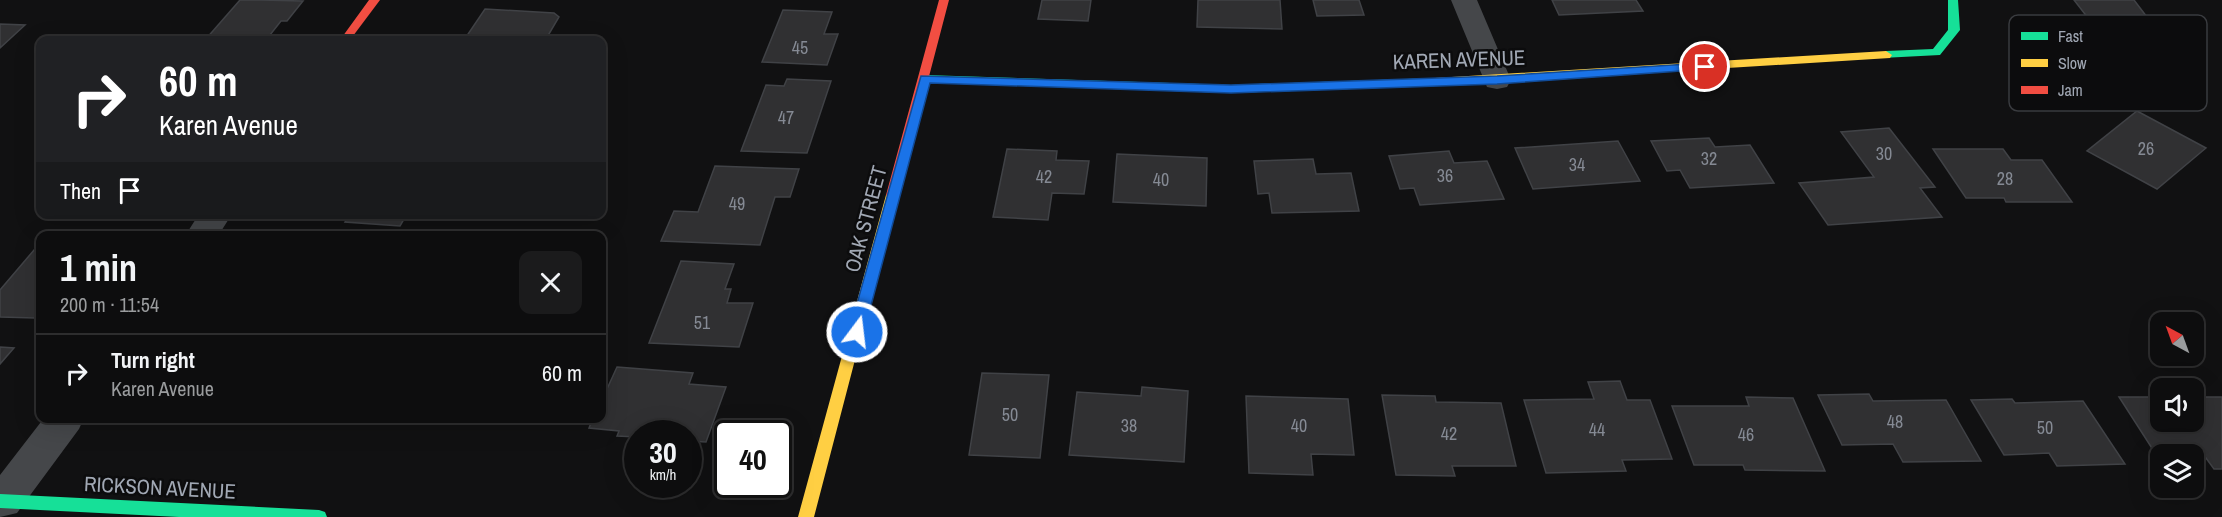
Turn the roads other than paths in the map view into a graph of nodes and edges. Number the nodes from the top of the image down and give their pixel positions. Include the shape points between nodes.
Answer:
1 (375, 0) edge
2 (944, 0) edge
3 (1464, 0) edge
4 (1953, 0) edge
5 (348, 36) edge
6 (925, 79) junction
7 (1497, 80) junction
8 (62, 423) edge
9 (2, 501) edge
10 (319, 517) edge
11 (806, 517) edge

1 - 5 street
2 - 6 street, OAK STREET
3 - 7 street
4 - 7 street, KAREN AVENUE via 1954,30 1936,52
6 - 7 street, KAREN AVENUE via 1231,89
6 - 11 street, OAK STREET
8 - 9 street
9 - 10 street, RICKSON AVENUE

